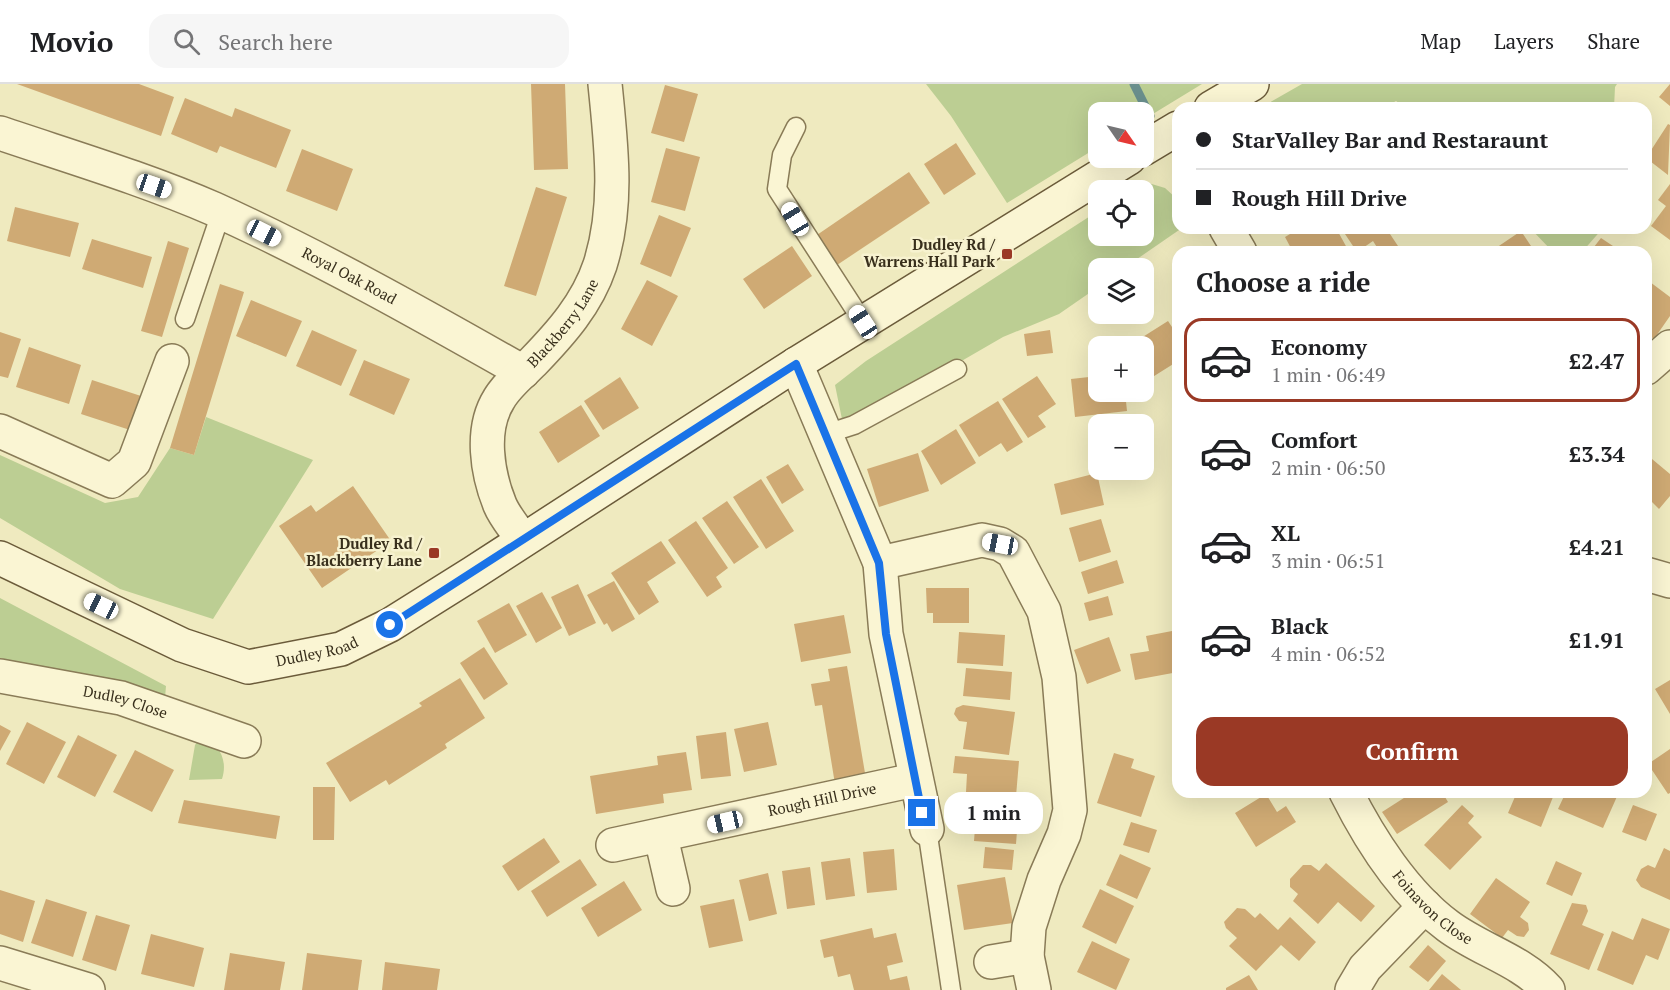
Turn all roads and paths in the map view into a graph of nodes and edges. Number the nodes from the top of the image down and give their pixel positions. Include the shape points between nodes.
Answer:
1 (605, 84) edge
2 (1252, 84) edge
3 (1221, 102) edge
4 (796, 127) dead end
5 (0, 133) edge
6 (1112, 168) edge
7 (221, 213) junction
8 (185, 319) dead end
9 (863, 322) junction
10 (1670, 347) edge
11 (172, 361) dead end
12 (1652, 363) edge
13 (796, 364) junction
14 (957, 369) dead end
15 (523, 372) junction
16 (0, 431) edge
17 (826, 434) junction
18 (522, 539) junction
19 (0, 558) edge
20 (879, 563) junction
21 (1652, 576) edge
22 (1670, 581) edge
23 (0, 676) edge
24 (244, 741) dead end
25 (914, 780) junction
26 (1350, 798) edge
27 (927, 829) joint
28 (661, 837) junction
29 (613, 846) dead end
30 (673, 889) dead end
31 (1425, 906) junction
32 (1027, 956) junction
33 (991, 962) dead end
34 (0, 963) edge
35 (88, 990) edge
36 (951, 990) edge
37 (1034, 990) edge
38 (1352, 990) edge
39 (1548, 990) edge

1 - 15 street, Blackberry Lane via 614,174 612,208 600,265 583,303
2 - 3 street
4 - 9 lane via 782,155 777,189
5 - 7 street, Royal Oak Road
6 - 9 street, Dudley Road
7 - 8 lane
7 - 15 street, Royal Oak Road via 381,291
9 - 13 street, Dudley Road
10 - 12 street
11 - 16 street via 134,462 112,481
13 - 17 street
13 - 18 street, Dudley Road
14 - 17 lane via 854,425
15 - 18 street, Blackberry Lane via 499,398 489,421 487,452 501,505
17 - 20 street
18 - 19 street, Dudley Road via 390,625 341,649 248,667 182,645
20 - 25 street via 886,634
20 - 32 street via 982,540 1000,544 1013,552 1044,611 1059,677 1070,810 1034,906
21 - 22 street
23 - 24 street, Dudley Close via 121,698
25 - 27 street
25 - 28 street, Rough Hill Drive
26 - 31 street, Foinavon Close via 1388,861
27 - 36 lane
28 - 29 street, Rough Hill Drive
28 - 30 street
31 - 38 street via 1365,968
31 - 39 street, Foinavon Close via 1449,927 1534,975
32 - 33 street
32 - 37 street
34 - 35 street

